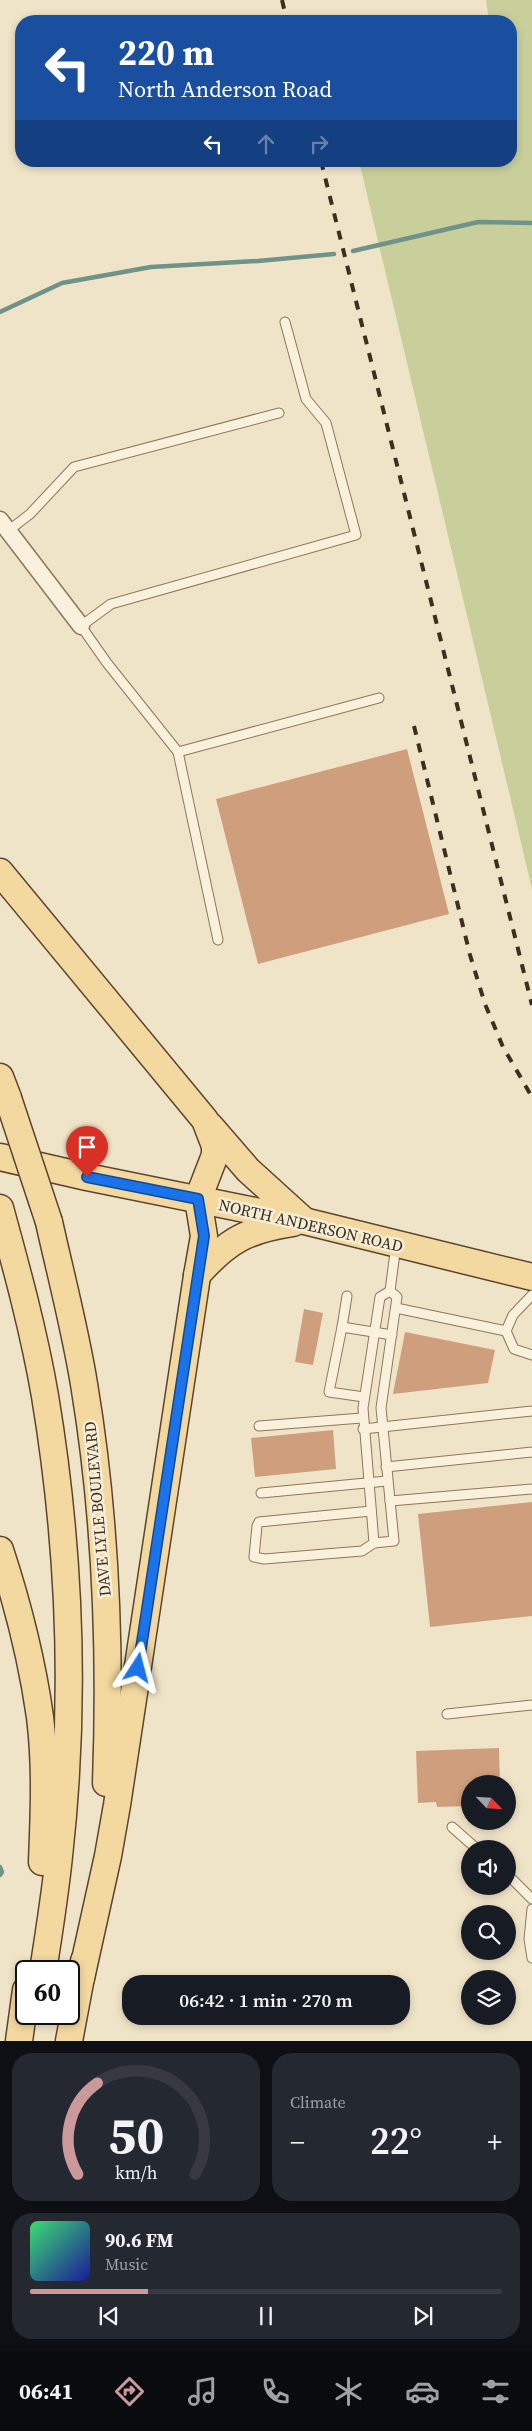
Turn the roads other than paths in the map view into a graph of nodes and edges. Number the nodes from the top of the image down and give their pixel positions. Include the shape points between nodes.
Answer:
1 (285, 322) dead end
2 (278, 413) dead end
3 (4, 525) edge
4 (81, 626) junction
5 (379, 698) dead end
6 (178, 752) junction
7 (0, 872) edge
8 (218, 940) dead end
9 (4, 1087) edge
10 (206, 1120) junction
11 (1, 1157) edge
12 (198, 1199) junction
13 (1, 1211) edge
14 (304, 1221) junction
15 (396, 1245) junction
16 (197, 1276) junction
17 (532, 1276) edge
18 (390, 1291) junction
19 (532, 1295) edge
20 (347, 1296) dead end
21 (396, 1308) junction
22 (342, 1327) junction
23 (506, 1331) junction
24 (374, 1332) junction
25 (392, 1335) junction
26 (532, 1355) edge
27 (364, 1397) junction
28 (532, 1411) edge
29 (362, 1418) junction
30 (259, 1426) dead end
31 (382, 1427) junction
32 (363, 1429) junction
33 (532, 1452) edge
34 (386, 1467) junction
35 (387, 1481) junction
36 (368, 1483) junction
37 (532, 1489) edge
38 (262, 1493) dead end
39 (390, 1501) junction
40 (371, 1511) junction
41 (374, 1543) junction
42 (0, 1550) edge
43 (532, 1705) edge
44 (448, 1714) dead end
45 (452, 1827) dead end
46 (467, 1840) edge
47 (516, 1883) edge
48 (532, 1899) edge
49 (532, 1909) edge
50 (532, 1958) edge
51 (30, 1960) edge
52 (45, 1960) edge
53 (81, 1978) junction
54 (21, 2025) edge
55 (32, 2025) edge
56 (19, 2041) edge
57 (28, 2041) edge
58 (69, 2041) edge

1 - 4 lane via 306,399 326,422 356,535 111,604
2 - 3 lane via 74,466 30,514
3 - 4 street
4 - 6 lane via 107,664
5 - 6 lane
6 - 8 lane
7 - 10 main road
9 - 53 main road, DAVE LYLE BOULEVARD, bridge via 49,1222 84,1384 105,1558 106,1783
10 - 12 main road via 215,1155
10 - 14 main road via 248,1170
11 - 12 main road, NORTH ANDERSON ROAD
12 - 14 main road, NORTH ANDERSON ROAD
12 - 16 main road via 204,1236
13 - 52 main road via 45,1395 64,1551 68,1653 64,1794
14 - 15 main road, NORTH ANDERSON ROAD
14 - 16 main road via 247,1234 221,1250
15 - 17 main road, NORTH ANDERSON ROAD
15 - 18 lane
16 - 53 main road via 115,1814
18 - 21 lane via 397,1298
18 - 24 lane via 380,1297
19 - 23 lane via 513,1315
20 - 22 lane
21 - 23 lane
21 - 25 lane
22 - 24 lane
22 - 27 lane via 329,1392
23 - 26 lane via 514,1349
24 - 25 lane
24 - 27 lane
25 - 31 lane via 381,1408
27 - 29 lane
28 - 31 lane
29 - 30 lane
29 - 32 lane
31 - 32 lane
31 - 34 lane
32 - 36 lane
33 - 34 lane
34 - 35 lane
35 - 36 lane
35 - 39 lane
36 - 38 lane
36 - 40 lane
37 - 39 lane
39 - 41 lane via 394,1541
40 - 41 lane
40 - 41 lane via 265,1520 256,1526 253,1553 264,1559 362,1551
42 - 51 main road via 18,1606 34,1675 42,1746 42,1867
43 - 44 lane
45 - 46 lane
47 - 48 lane
49 - 50 lane via 529,1939
53 - 58 main road, DAVE LYLE BOULEVARD
54 - 56 main road
55 - 57 main road

